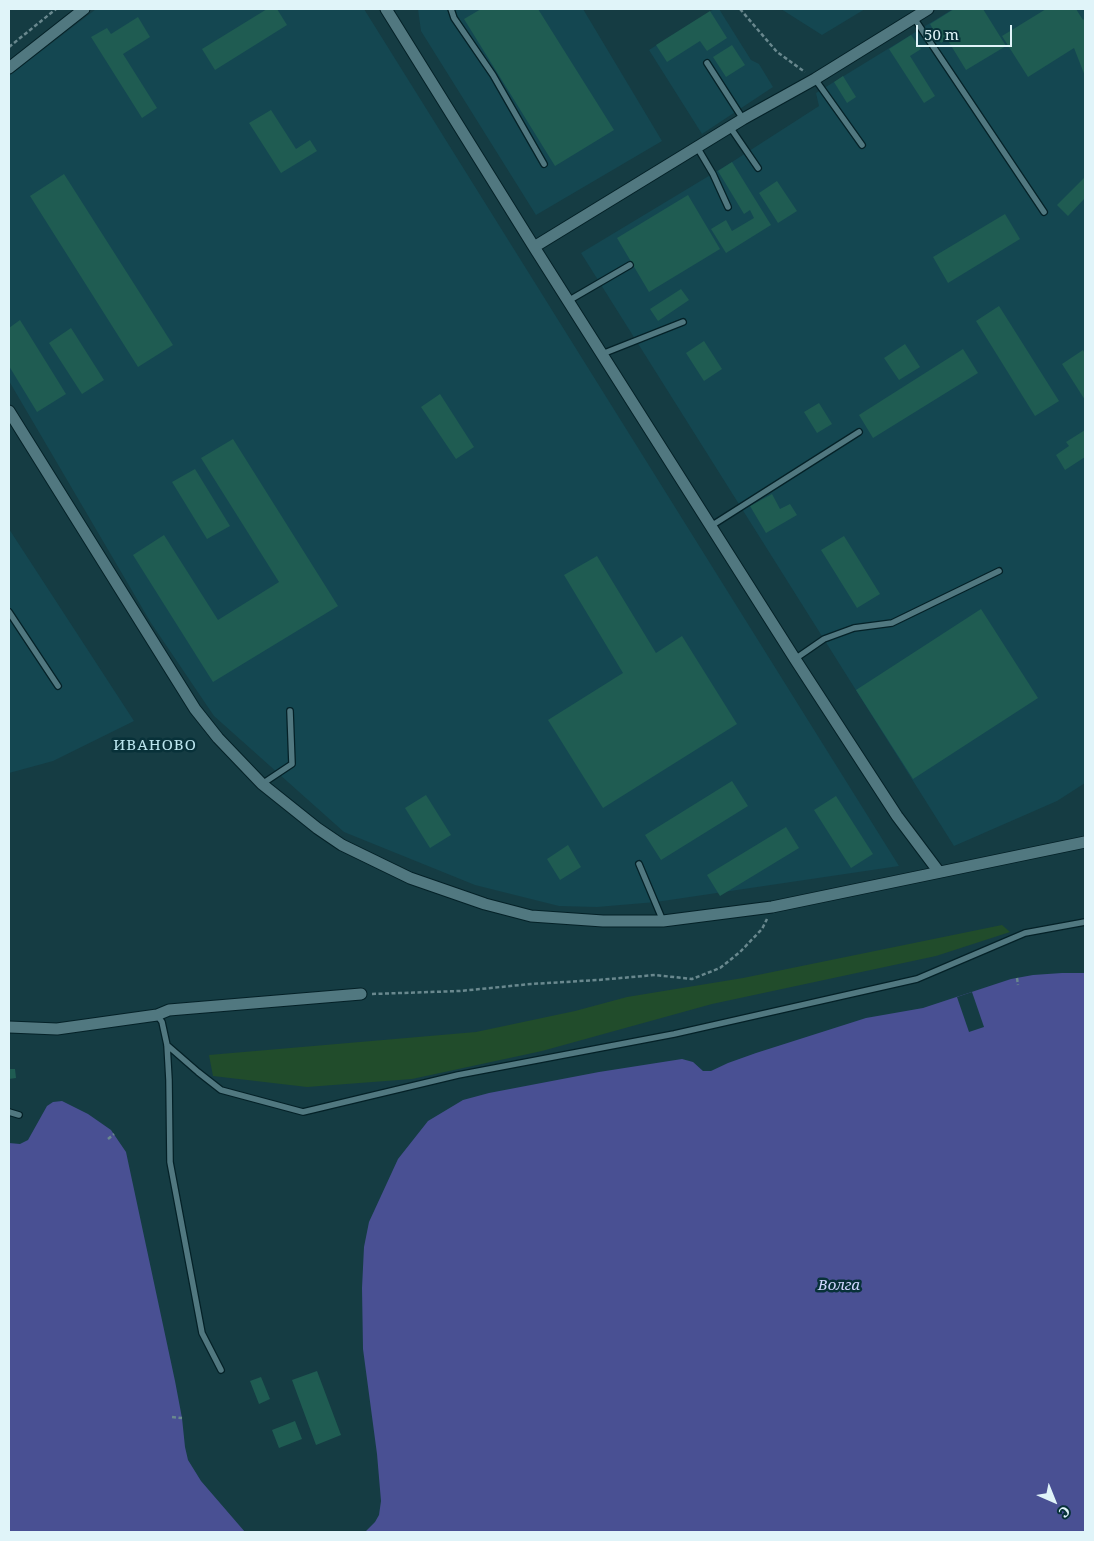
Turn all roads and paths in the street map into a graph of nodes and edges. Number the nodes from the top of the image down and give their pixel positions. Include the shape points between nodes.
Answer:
1 (56, 9) edge
2 (84, 9) edge
3 (386, 9) edge
4 (451, 9) edge
5 (740, 9) edge
6 (928, 9) edge
7 (914, 18) junction
8 (9, 47) edge
9 (706, 63) dead end
10 (9, 68) edge
11 (815, 79) junction
12 (743, 119) junction
13 (730, 127) junction
14 (862, 145) dead end
15 (696, 147) junction
16 (544, 164) dead end
17 (758, 168) dead end
18 (728, 207) dead end
19 (1044, 212) dead end
20 (534, 247) junction
21 (630, 265) dead end
22 (568, 301) junction
23 (683, 322) dead end
24 (602, 354) junction
25 (9, 411) edge
26 (859, 432) dead end
27 (710, 526) junction
28 (999, 571) dead end
29 (9, 612) edge
30 (795, 659) junction
31 (58, 686) dead end
32 (290, 711) dead end
33 (262, 784) junction
34 (1085, 842) edge
35 (639, 864) dead end
36 (939, 872) junction
37 (772, 907) junction
38 (663, 921) junction
39 (1085, 922) edge
40 (1017, 978) dead end
41 (1018, 985) dead end
42 (360, 994) joint
43 (158, 1015) junction
44 (9, 1027) edge
45 (166, 1045) junction
46 (9, 1112) edge
47 (19, 1115) dead end
48 (114, 1134) dead end
49 (108, 1139) dead end
50 (222, 1370) dead end
51 (172, 1417) dead end
52 (182, 1418) dead end

1 - 8 path
2 - 10 street
3 - 20 street
4 - 16 lane
5 - 11 path via 777,52
6 - 7 street
7 - 11 street
7 - 19 lane
9 - 12 lane
11 - 12 street
11 - 14 lane
12 - 13 street
13 - 15 street
13 - 17 lane
15 - 18 lane
15 - 20 street
20 - 22 street
21 - 22 lane
22 - 24 street
23 - 24 lane
24 - 27 street
25 - 33 street via 195,709
26 - 27 lane
27 - 30 street
28 - 30 lane via 892,623 854,628 824,640
29 - 31 lane
30 - 36 street via 896,816
32 - 33 lane via 292,764
33 - 38 street via 342,845 410,878 485,904 531,916
34 - 36 street
35 - 38 lane
36 - 37 street
37 - 38 street
37 - 42 path via 762,929 740,952 720,968 692,978 655,975 460,992
39 - 45 lane via 1025,933 917,979 674,1034 458,1075 304,1112 221,1090
40 - 41 path
42 - 43 street via 169,1010
43 - 44 street via 57,1029
43 - 45 lane
45 - 50 lane via 170,1162 202,1333
46 - 47 lane
48 - 49 path
51 - 52 path

